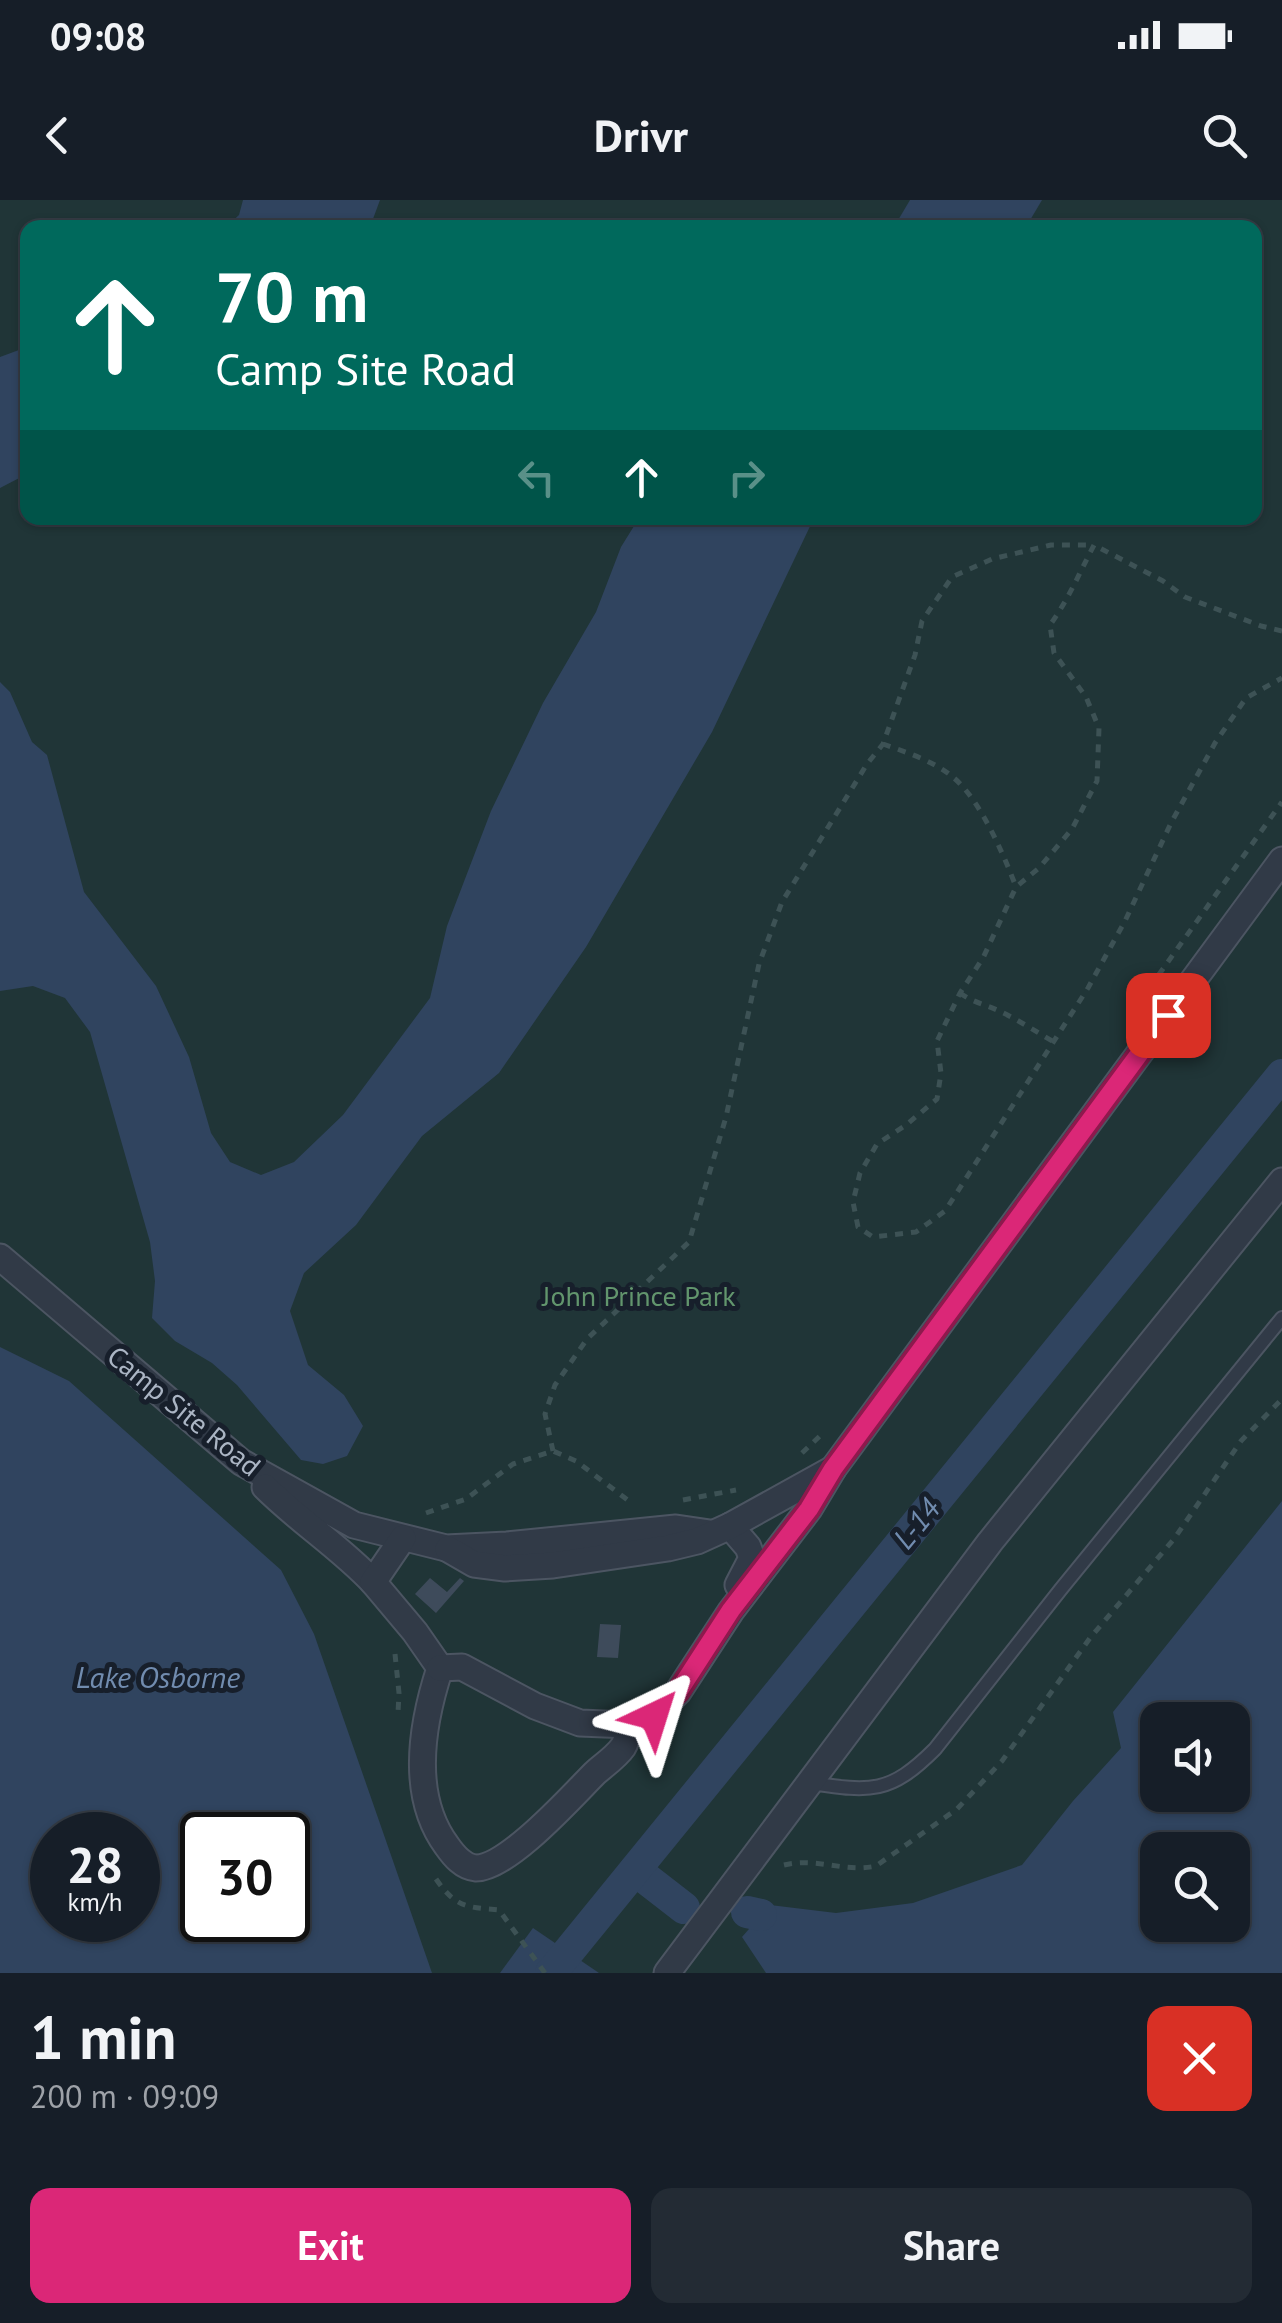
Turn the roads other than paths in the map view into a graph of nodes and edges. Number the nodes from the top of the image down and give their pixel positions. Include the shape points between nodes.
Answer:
1 (1282, 860) edge
2 (1278, 1195) edge
3 (0, 1257) edge
4 (1282, 1318) edge
5 (241, 1462) junction
6 (833, 1469) junction
7 (720, 1529) junction
8 (394, 1536) junction
9 (372, 1582) junction
10 (731, 1610) junction
11 (440, 1668) junction
12 (629, 1725) junction
13 (808, 1783) junction
14 (667, 1973) edge

1 - 6 street, Camp Site Road
2 - 13 street via 990,1542
3 - 5 street, Camp Site Road
4 - 13 lane via 915,1769 868,1789
5 - 8 street, Camp Site Road via 320,1508
5 - 9 street
6 - 7 street, Camp Site Road
6 - 10 street
7 - 8 street, Camp Site Road via 668,1548 505,1568
7 - 10 street via 748,1546 752,1558 726,1601
8 - 9 street
9 - 11 street
10 - 12 street via 678,1692 654,1716
11 - 12 street via 462,1668 580,1724
11 - 12 street via 427,1712 423,1774 437,1830 466,1866 497,1861 539,1828 624,1746
13 - 14 street

